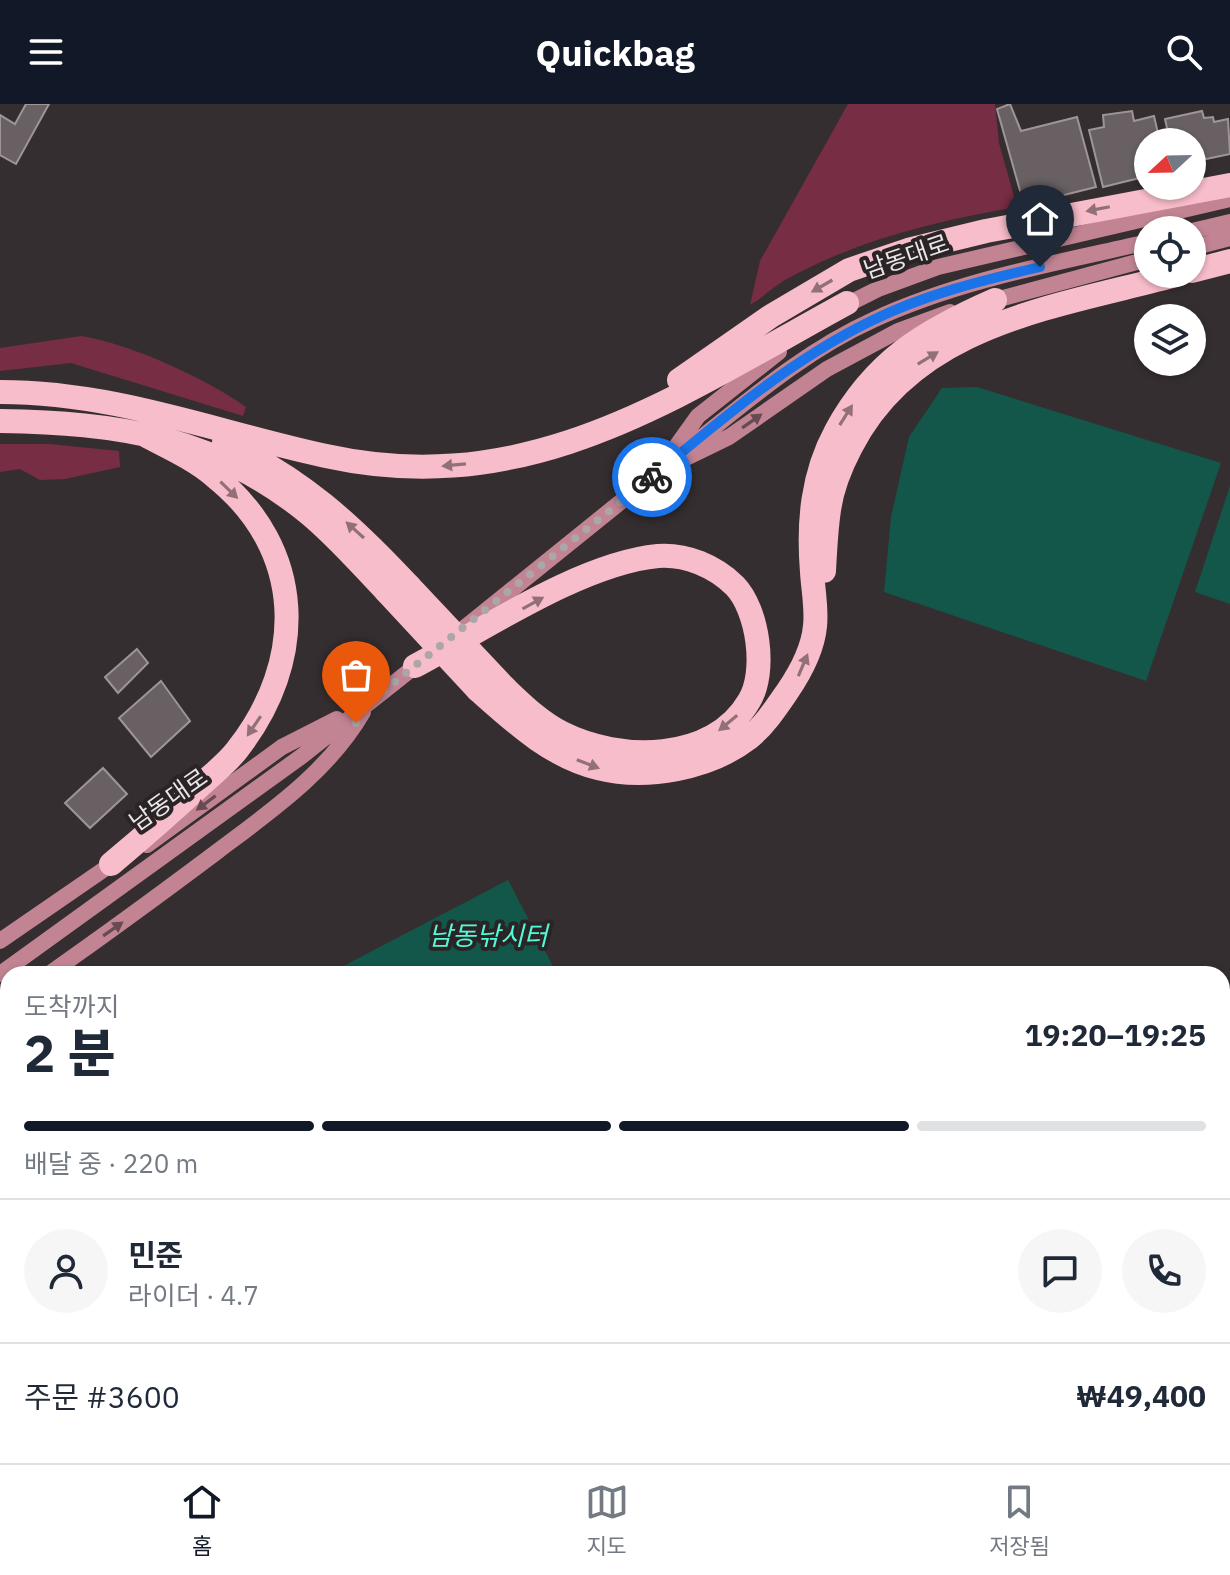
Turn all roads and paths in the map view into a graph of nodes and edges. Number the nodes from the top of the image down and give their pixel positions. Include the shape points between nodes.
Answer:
1 (1230, 185) edge
2 (1230, 199) edge
3 (1230, 222) edge
4 (1206, 228) edge
5 (1230, 238) edge
6 (1206, 244) edge
7 (1134, 245) edge
8 (1230, 261) edge
9 (1134, 264) edge
10 (1206, 267) edge
11 (1134, 283) edge
12 (847, 303) junction
13 (997, 311) junction
14 (0, 392) edge
15 (161, 411) junction
16 (0, 421) edge
17 (141, 433) junction
18 (531, 455) junction
19 (659, 471) junction
20 (397, 588) junction
21 (415, 666) junction
22 (367, 704) junction
23 (111, 864) junction
24 (0, 941) edge
25 (11, 966) edge
26 (60, 966) edge

1 -> 18 highway via 986,231 849,270 771,316 694,371
2 - 12 main road, 남동대로 via 938,267
3 - 4 main road
5 - 6 main road
7 - 19 main road via 985,280 873,320 785,372
8 - 10 highway
9 - 13 main road, 남동대로
11 - 13 highway
12 - 18 highway via 698,388 589,437
12 - 19 main road, 남동대로 via 698,416
19 -> 13 main road, 남동대로 via 729,437 827,369 898,331
20 -> 13 highway, bridge via 478,690 521,728 558,751 598,768 639,773 677,770 712,758 748,739 798,677 816,625 809,539 814,484 835,433 861,391 891,359 940,324
14 - 15 highway via 93,398
18 -> 15 highway via 444,467 384,466 326,456
20 -> 15 highway via 358,531 308,490 262,460
16 - 17 highway
17 - 20 highway via 219,456 260,479
17 -> 23 highway via 212,474 258,523 277,556 289,625 269,703 236,752
19 - 21 main road, 남동대로
21 -> 20 highway, bridge via 574,580 660,556 687,558 715,570 737,588 759,642 751,699 734,720 681,748 618,751 561,732 529,711 505,688
21 - 22 main road, 남동대로
22 -> 23 main road, 남동대로 via 282,747 155,841
22 - 25 main road, 남동대로
26 -> 22 main road, 남동대로 via 301,785 345,743
23 - 24 main road, 남동대로

